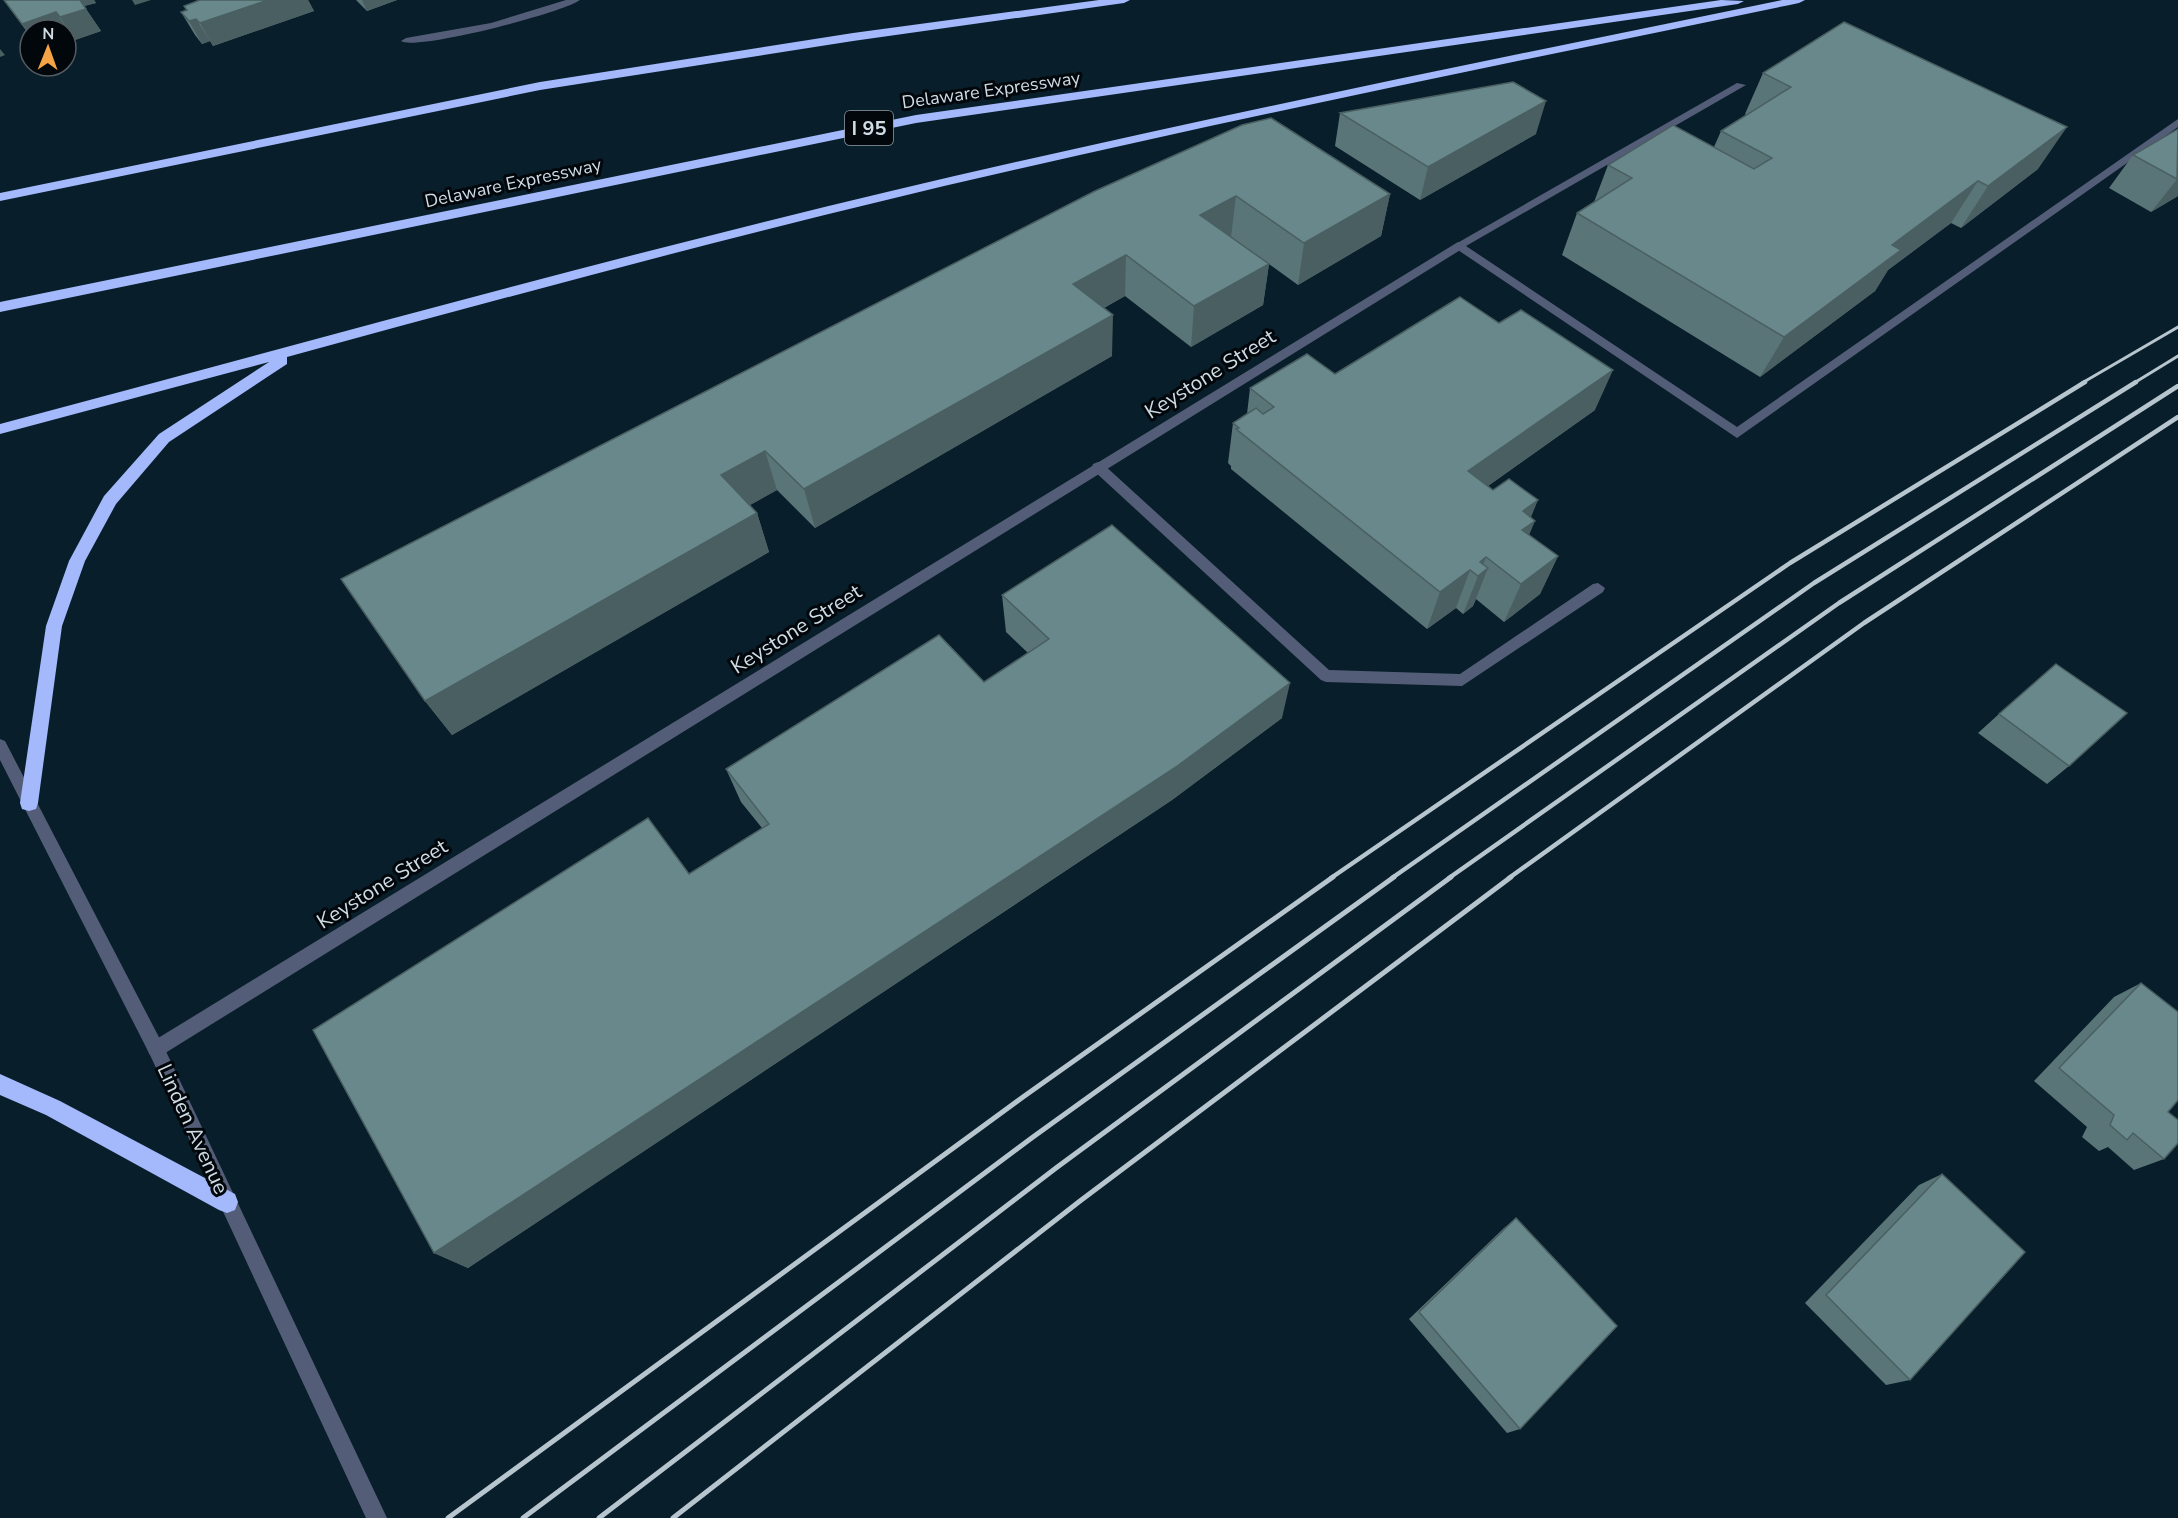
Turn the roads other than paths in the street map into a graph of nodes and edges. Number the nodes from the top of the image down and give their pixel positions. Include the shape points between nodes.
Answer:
1 (575, 0) edge
2 (1124, 0) edge
3 (1748, 0) edge
4 (1799, 0) edge
5 (406, 41) dead end
6 (1741, 85) dead end
7 (2178, 122) edge
8 (0, 197) edge
9 (1458, 246) junction
10 (0, 307) edge
11 (298, 350) junction
12 (0, 429) edge
13 (1098, 467) junction
14 (1598, 588) dead end
15 (0, 745) edge
16 (29, 804) junction
17 (156, 1049) junction
18 (0, 1084) edge
19 (226, 1202) junction
20 (377, 1518) edge

1 - 5 street via 520,21
2 - 8 highway via 540,86
3 - 10 highway, Delaware Expressway / I 95 via 916,118
4 - 11 highway via 1048,158 714,237
6 - 9 street, Keystone Street
7 - 9 street via 1737,433
9 - 13 street, Keystone Street
11 - 12 highway
11 - 16 highway via 164,438 110,500 77,561 54,626
13 - 14 street via 1326,676 1462,680
13 - 17 street, Keystone Street
15 - 16 street, Linden Avenue
16 - 17 street, Linden Avenue
17 - 19 street, Linden Avenue
18 - 19 highway via 53,1108
19 - 20 street, Linden Avenue

